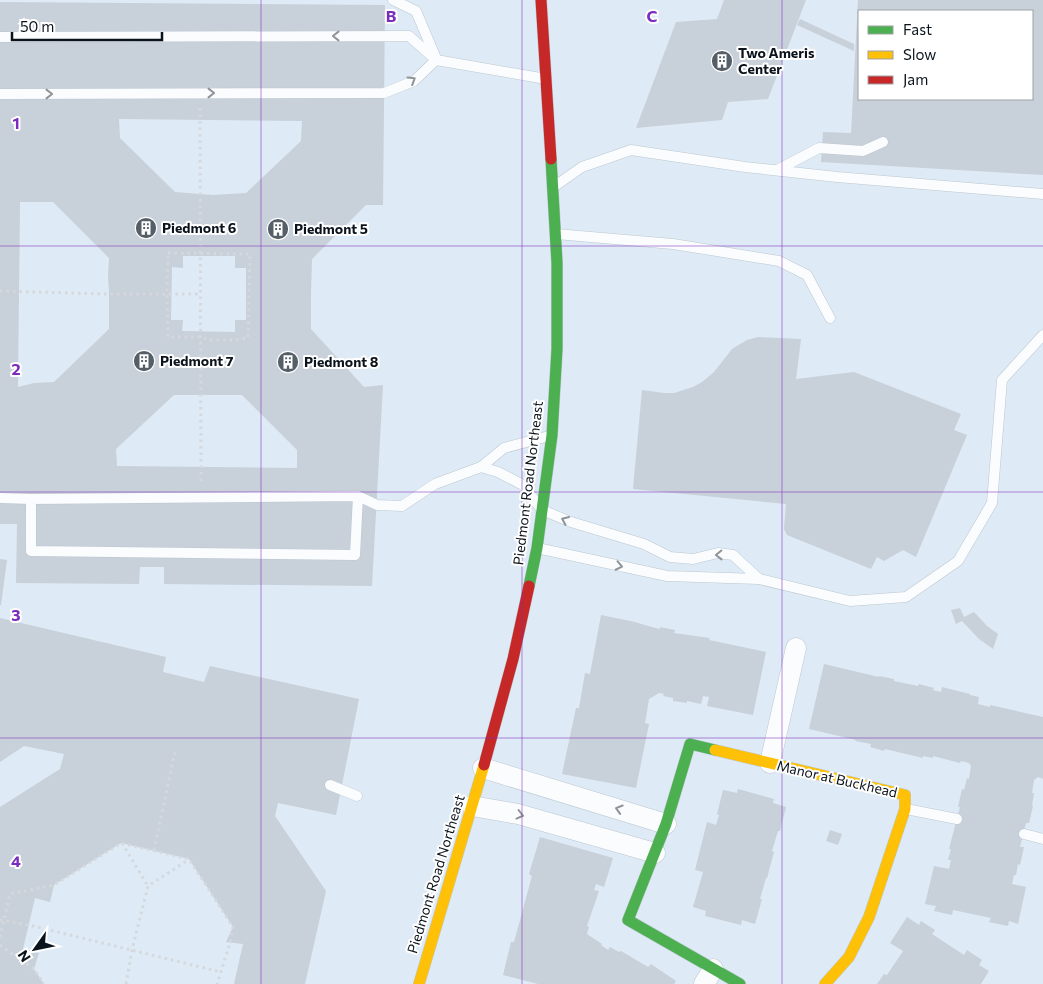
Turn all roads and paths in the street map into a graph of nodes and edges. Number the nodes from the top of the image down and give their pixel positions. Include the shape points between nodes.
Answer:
1 (393, 0) edge
2 (542, 0) edge
3 (553, 8) dead end
4 (0, 37) edge
5 (544, 39) junction
6 (436, 60) junction
7 (546, 80) junction
8 (0, 94) edge
9 (199, 94) junction
10 (883, 142) dead end
11 (777, 170) junction
12 (552, 187) junction
13 (1043, 194) edge
14 (555, 234) junction
15 (200, 253) junction
16 (0, 291) edge
17 (168, 293) junction
18 (200, 294) junction
19 (830, 318) dead end
20 (1043, 335) edge
21 (200, 337) junction
22 (552, 435) junction
23 (481, 467) junction
24 (358, 496) junction
25 (201, 497) junction
26 (0, 498) edge
27 (31, 499) junction
28 (542, 510) junction
29 (537, 548) junction
30 (759, 578) junction
31 (796, 648) dead end
32 (175, 752) dead end
33 (770, 763) junction
34 (483, 768) junction
35 (330, 785) dead end
36 (357, 796) dead end
37 (472, 806) junction
38 (905, 809) junction
39 (957, 820) dead end
40 (666, 824) junction
41 (1024, 834) dead end
42 (1043, 839) edge
43 (121, 842) junction
44 (154, 850) junction
45 (654, 853) junction
46 (189, 859) junction
47 (148, 886) junction
48 (2, 920) edge
49 (0, 937) edge
50 (0, 944) edge
51 (132, 950) junction
52 (221, 972) junction
53 (709, 976) edge
54 (44, 984) edge
55 (126, 984) edge
56 (217, 984) edge
57 (419, 984) edge
58 (740, 984) edge
59 (824, 984) edge

1 - 6 lane via 416,11
2 - 5 main road, Piedmont Road Northeast
3 - 5 lane
6 -> 4 lane via 410,36
5 - 7 main road, Piedmont Road Northeast
6 - 7 lane
9 -> 6 lane via 384,93 414,81
7 - 12 main road, Piedmont Road Northeast
8 -> 9 lane
9 - 15 path
10 - 11 lane via 863,151 819,148
11 - 12 lane via 631,150 582,167
11 - 13 lane
12 - 14 main road, Piedmont Road Northeast
14 - 19 lane via 673,244 780,261 807,275
14 - 22 main road, Piedmont Road Northeast via 557,349
15 - 17 path via 168,253
15 - 18 path
15 - 21 path via 250,254 248,338 212,340
16 - 17 path
17 - 18 path
17 - 21 path via 168,337
18 - 21 path
20 - 30 lane via 1002,380 992,503 958,561 906,597 850,601
21 - 25 path
22 - 23 lane via 504,448
22 - 28 main road, Piedmont Road Northeast
23 - 24 lane via 436,484 402,506 377,505
23 - 28 lane via 522,485
24 - 25 lane
24 - 27 lane via 355,556 31,551
25 - 27 lane
26 - 27 lane
28 - 29 main road, Piedmont Road Northeast
30 -> 28 lane via 733,556 718,553 693,559 670,557 644,544
29 -> 30 lane via 667,576
29 - 34 main road, Piedmont Road Northeast via 513,660
31 - 33 street, Manor at Buckhead
32 - 44 path
33 - 38 main road, Manor at Buckhead via 905,794
33 - 40 main road, Manor at Buckhead via 690,744
34 - 37 main road, Piedmont Road Northeast
40 -> 34 street
35 - 36 lane
37 -> 45 street via 518,814
37 - 57 main road, Piedmont Road Northeast
38 - 39 lane
38 - 59 main road, Manor at Buckhead via 869,917 849,957
40 - 45 main road, Manor at Buckhead
41 - 42 lane
43 - 44 path
43 - 47 path
43 - 48 path via 54,886 10,894
44 - 46 path
45 - 53 main road, Manor at Buckhead via 628,920
46 - 47 path
46 - 52 path via 233,927
47 - 51 path
48 - 49 path
48 - 51 path
50 - 54 path via 34,968
51 - 52 path
51 - 55 path
52 - 56 path
53 - 58 main road, Manor at Buckhead

